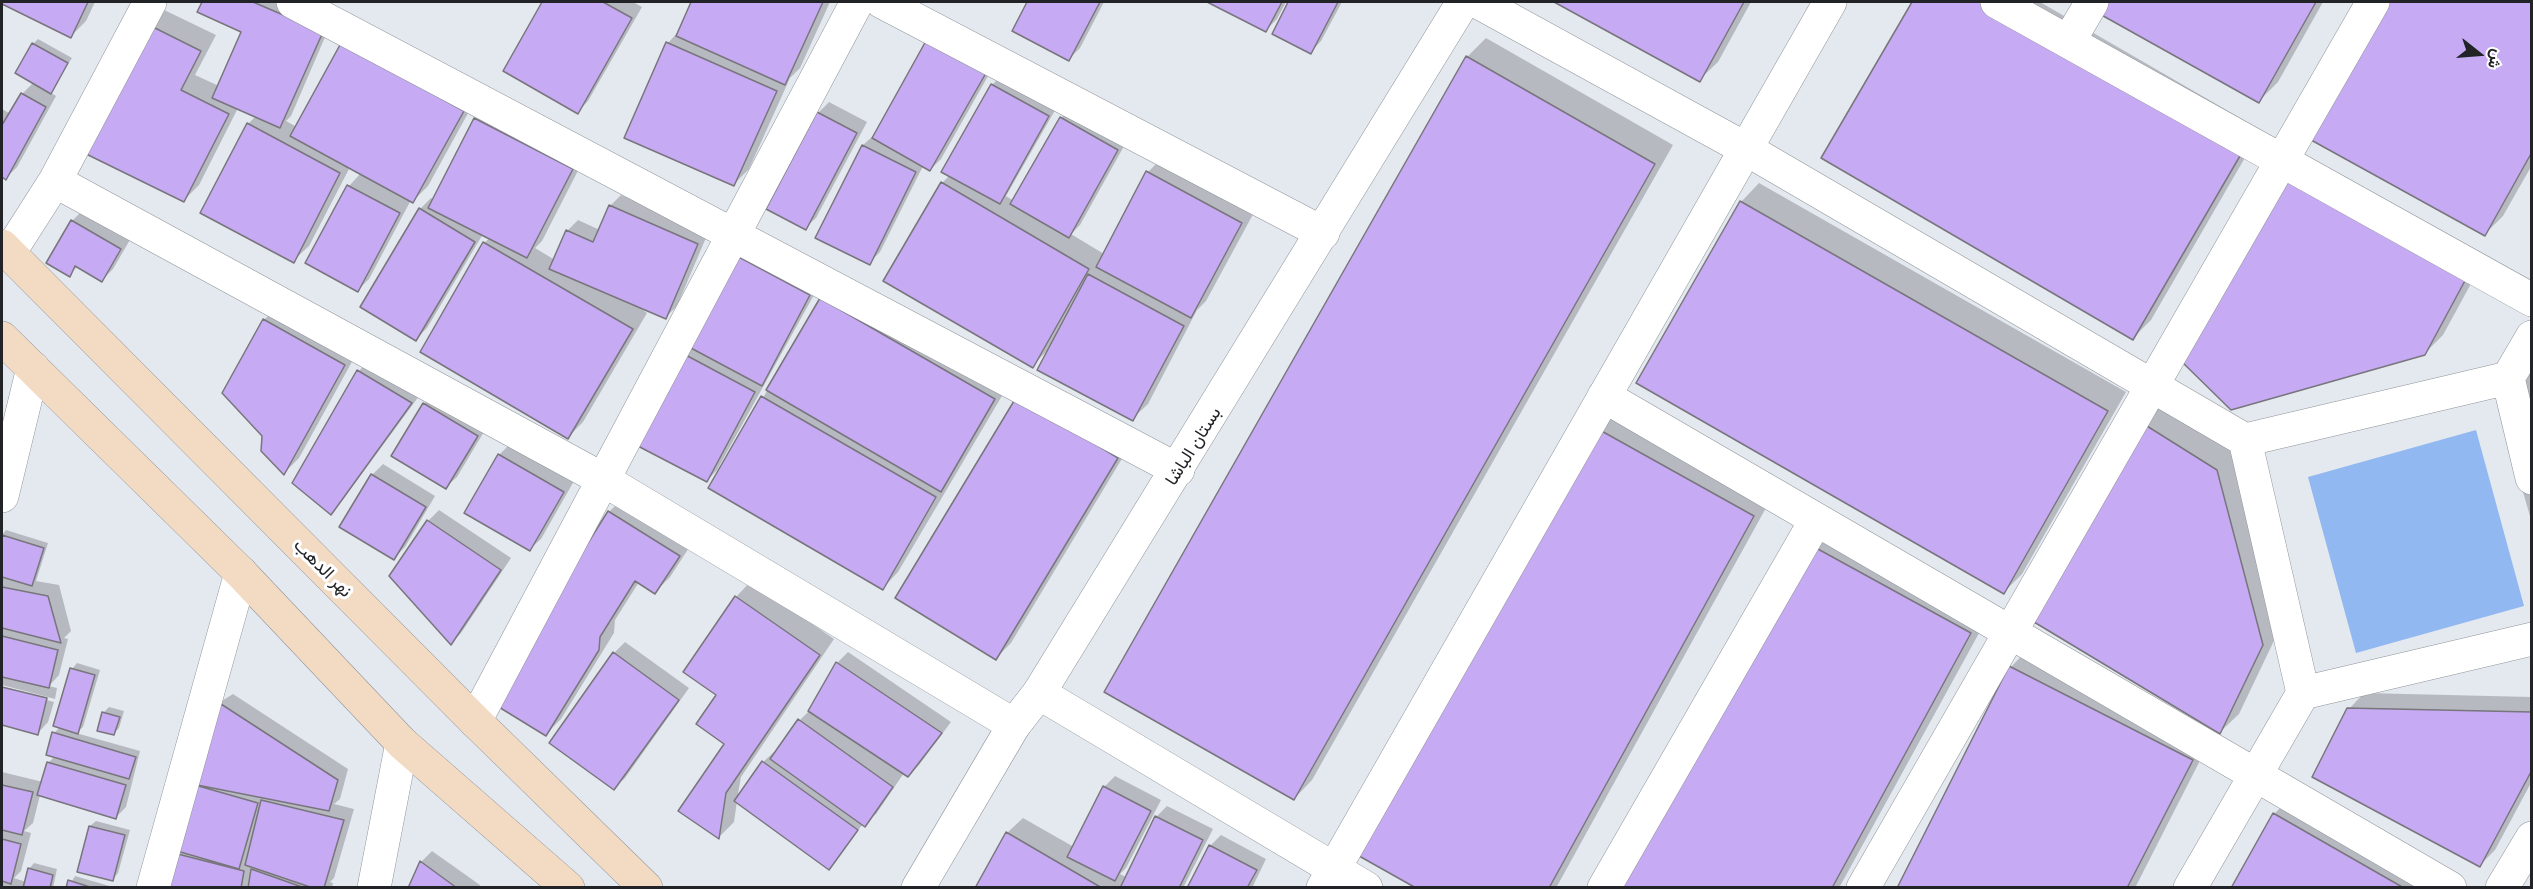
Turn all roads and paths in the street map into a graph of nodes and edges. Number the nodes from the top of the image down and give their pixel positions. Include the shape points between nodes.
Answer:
1 (150, 2) edge
2 (293, 2) edge
3 (857, 2) edge
4 (882, 2) edge
5 (1463, 2) edge
6 (1478, 2) edge
7 (1830, 2) edge
8 (1997, 2) edge
9 (2092, 2) edge
10 (2373, 2) edge
11 (2069, 41) junction
12 (1746, 149) junction
13 (2282, 160) junction
14 (55, 181) junction
15 (735, 233) junction
16 (1323, 233) junction
17 (5, 250) edge
18 (2532, 300) edge
19 (2532, 337) edge
20 (2, 338) edge
21 (33, 368) junction
22 (2508, 378) junction
23 (2152, 386) junction
24 (1604, 396) junction
25 (2245, 440) junction
26 (1178, 470) junction
27 (2532, 478) edge
28 (604, 480) junction
29 (2, 496) edge
30 (1816, 519) junction
31 (241, 573) junction
32 (2010, 632) junction
33 (2532, 639) edge
34 (1039, 693) junction
35 (2303, 693) junction
36 (475, 721) junction
37 (1014, 725) junction
38 (402, 743) junction
39 (2255, 775) junction
40 (2532, 838) edge
41 (1329, 878) edge
42 (153, 888) edge
43 (374, 888) edge
44 (568, 888) edge
45 (646, 888) edge
46 (918, 888) edge
47 (1366, 888) edge
48 (1604, 888) edge
49 (1863, 888) edge
50 (2190, 888) edge
51 (2450, 888) edge
52 (2502, 888) edge

1 - 14 street
2 - 15 street
3 - 15 street
4 - 16 street
5 - 16 street, بستان الباشا
6 - 12 street
7 - 12 street
8 - 11 street
9 - 11 street
10 - 13 street
11 - 13 street
12 - 23 street
12 - 24 street
13 - 18 street
13 - 23 street
14 - 17 street
14 - 28 street
15 - 26 street
15 - 28 street
16 - 26 street, بستان الباشا
17 - 36 main road, نهر الدهب
19 - 22 street
20 - 21 main road
21 - 29 street
21 - 31 main road
22 - 25 street
22 - 27 street
23 - 25 street
23 - 32 street
24 - 30 street
24 - 41 street
25 - 35 street
26 - 34 street, بستان الباشا
28 - 36 street
28 - 37 street
30 - 32 street
30 - 48 street
31 - 38 main road
31 - 42 street
32 - 39 street
32 - 49 street
33 - 35 street
34 - 37 street, بستان الباشا
34 - 41 street
35 - 39 street
36 - 45 main road, نهر الدهب
37 - 46 street, بستان الباشا
38 - 43 street
38 - 44 main road
39 - 50 street
39 - 51 street
40 - 52 street
41 - 47 street

